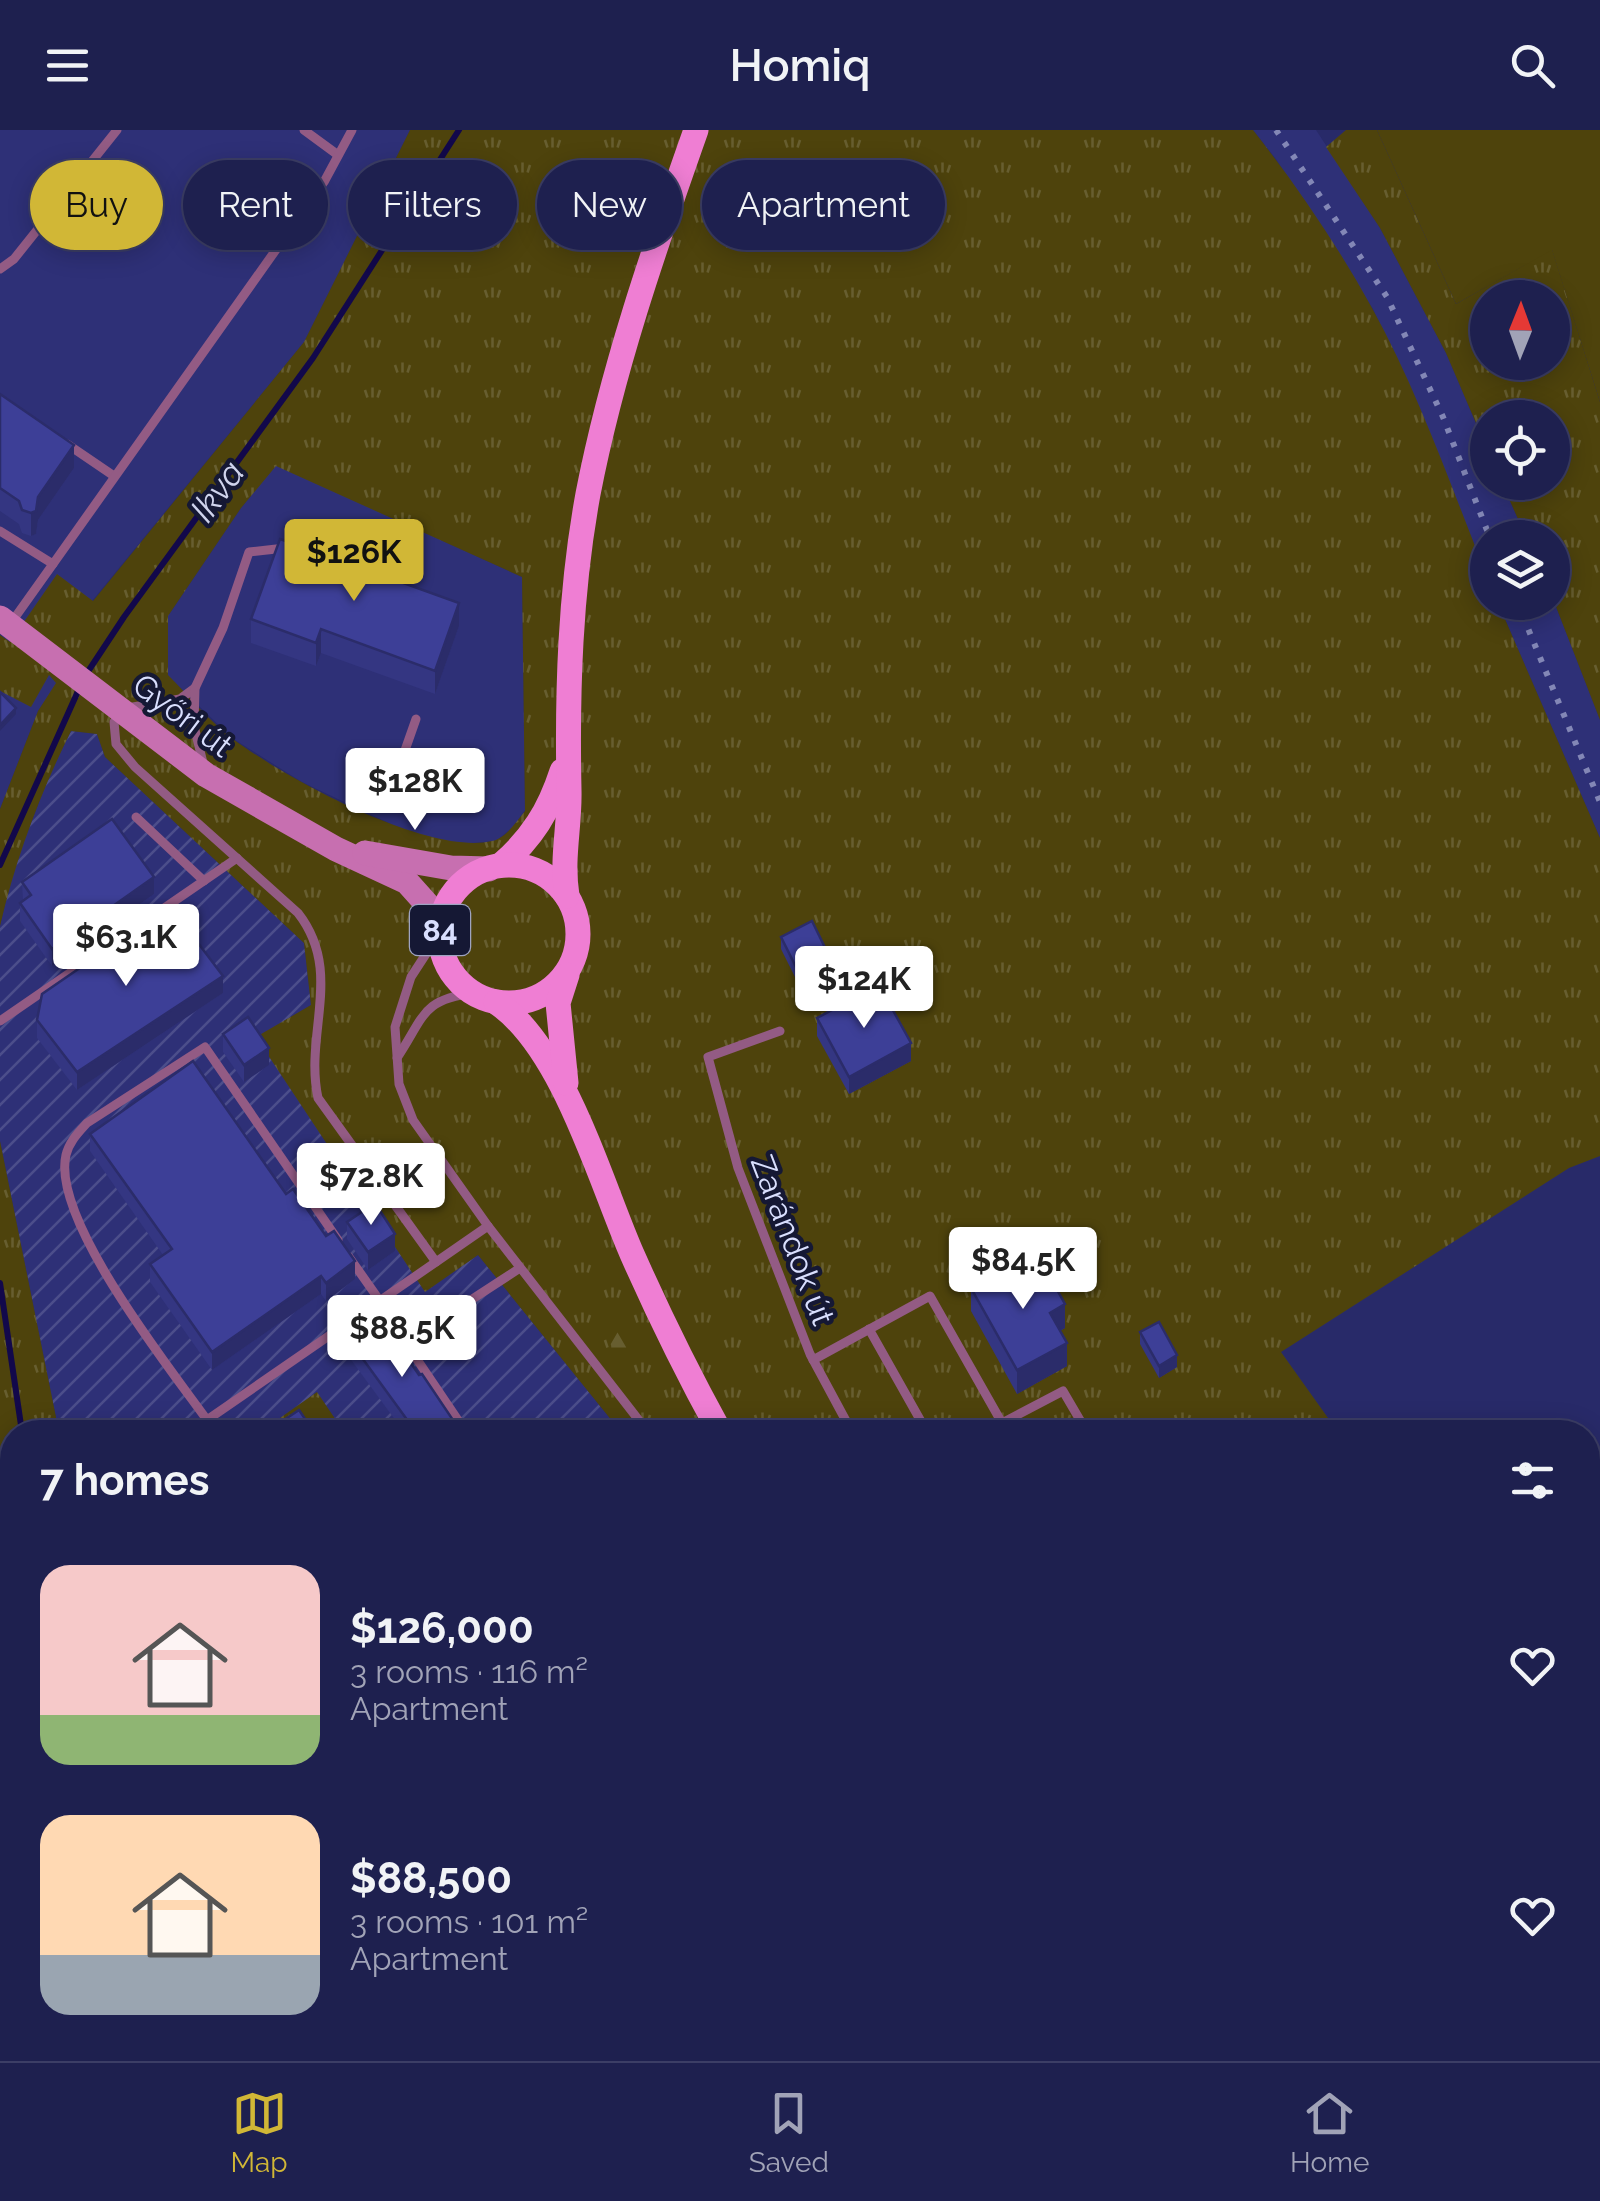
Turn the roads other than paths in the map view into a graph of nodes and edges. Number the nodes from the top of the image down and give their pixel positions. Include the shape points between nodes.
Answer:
1 (117, 130) edge
2 (304, 130) edge
3 (352, 130) edge
4 (696, 130) edge
5 (338, 155) junction
6 (0, 270) edge
7 (50, 432) edge
8 (114, 476) junction
9 (0, 530) edge
10 (297, 551) edge
11 (53, 564) junction
12 (5, 622) edge
13 (195, 688) junction
14 (116, 706) junction
15 (416, 719) dead end
16 (566, 757) junction
17 (397, 772) dead end
18 (206, 775) junction
19 (136, 817) dead end
20 (336, 848) junction
21 (238, 858) junction
22 (495, 867) junction
23 (204, 881) junction
24 (567, 896) junction
25 (440, 927) junction
26 (568, 970) junction
27 (485, 998) junction
28 (0, 1021) edge
29 (780, 1030) dead end
30 (397, 1058) junction
31 (570, 1102) junction
32 (488, 1226) junction
33 (436, 1262) junction
34 (520, 1268) junction
35 (380, 1301) junction
36 (869, 1328) junction
37 (813, 1360) junction
38 (458, 1420) edge
39 (639, 1420) edge
40 (713, 1420) edge
41 (846, 1420) edge
42 (920, 1420) edge
43 (1000, 1420) edge
44 (1008, 1420) edge
45 (1081, 1420) edge

1 - 6 lane
2 - 5 lane
3 - 5 lane
4 - 16 main road, 84 via 618,368 588,491 570,634
5 - 8 lane
7 - 8 lane
8 - 11 lane
9 - 11 lane
10 - 13 lane via 281,546 249,552
11 - 12 lane
12 - 14 main road, Győri út
13 - 14 lane via 150,706
13 - 18 lane via 194,726
14 - 18 main road, Győri út
14 - 21 lane via 116,744
15 - 17 lane
16 - 22 main road, 84 via 541,822
16 - 24 main road, 84
18 - 20 main road, Győri út
19 - 23 lane
20 - 22 main road, Győri út via 451,868
20 - 25 main road, Győri út via 407,882
21 - 23 lane
21 - 33 lane via 311,929 322,993 312,1073 318,1098
22 - 24 main road via 535,870
22 - 25 main road, 84 via 452,894
23 - 28 lane
24 - 26 main road, 84 via 576,938
25 - 27 main road, 84 via 448,966
25 - 30 lane via 404,992 395,1026
26 - 27 main road via 543,993 513,1003
26 - 31 main road, 84 via 558,1004
27 - 30 lane via 445,996 430,1006
27 - 31 main road, 84 via 529,1033
29 - 37 lane, Zarándok út via 708,1057 738,1168
30 - 32 lane via 413,1120
31 - 40 main road, 84 via 671,1342
32 - 33 lane
32 - 34 lane
33 - 35 lane
34 - 38 lane via 414,1337 414,1354
34 - 39 lane
35 - 35 lane via 202,1042 73,1139 65,1157 73,1208 116,1291 207,1420
36 - 37 lane
36 - 42 lane
36 - 43 lane via 930,1296
37 - 41 lane, Zarándok út
44 - 45 lane via 1063,1390

